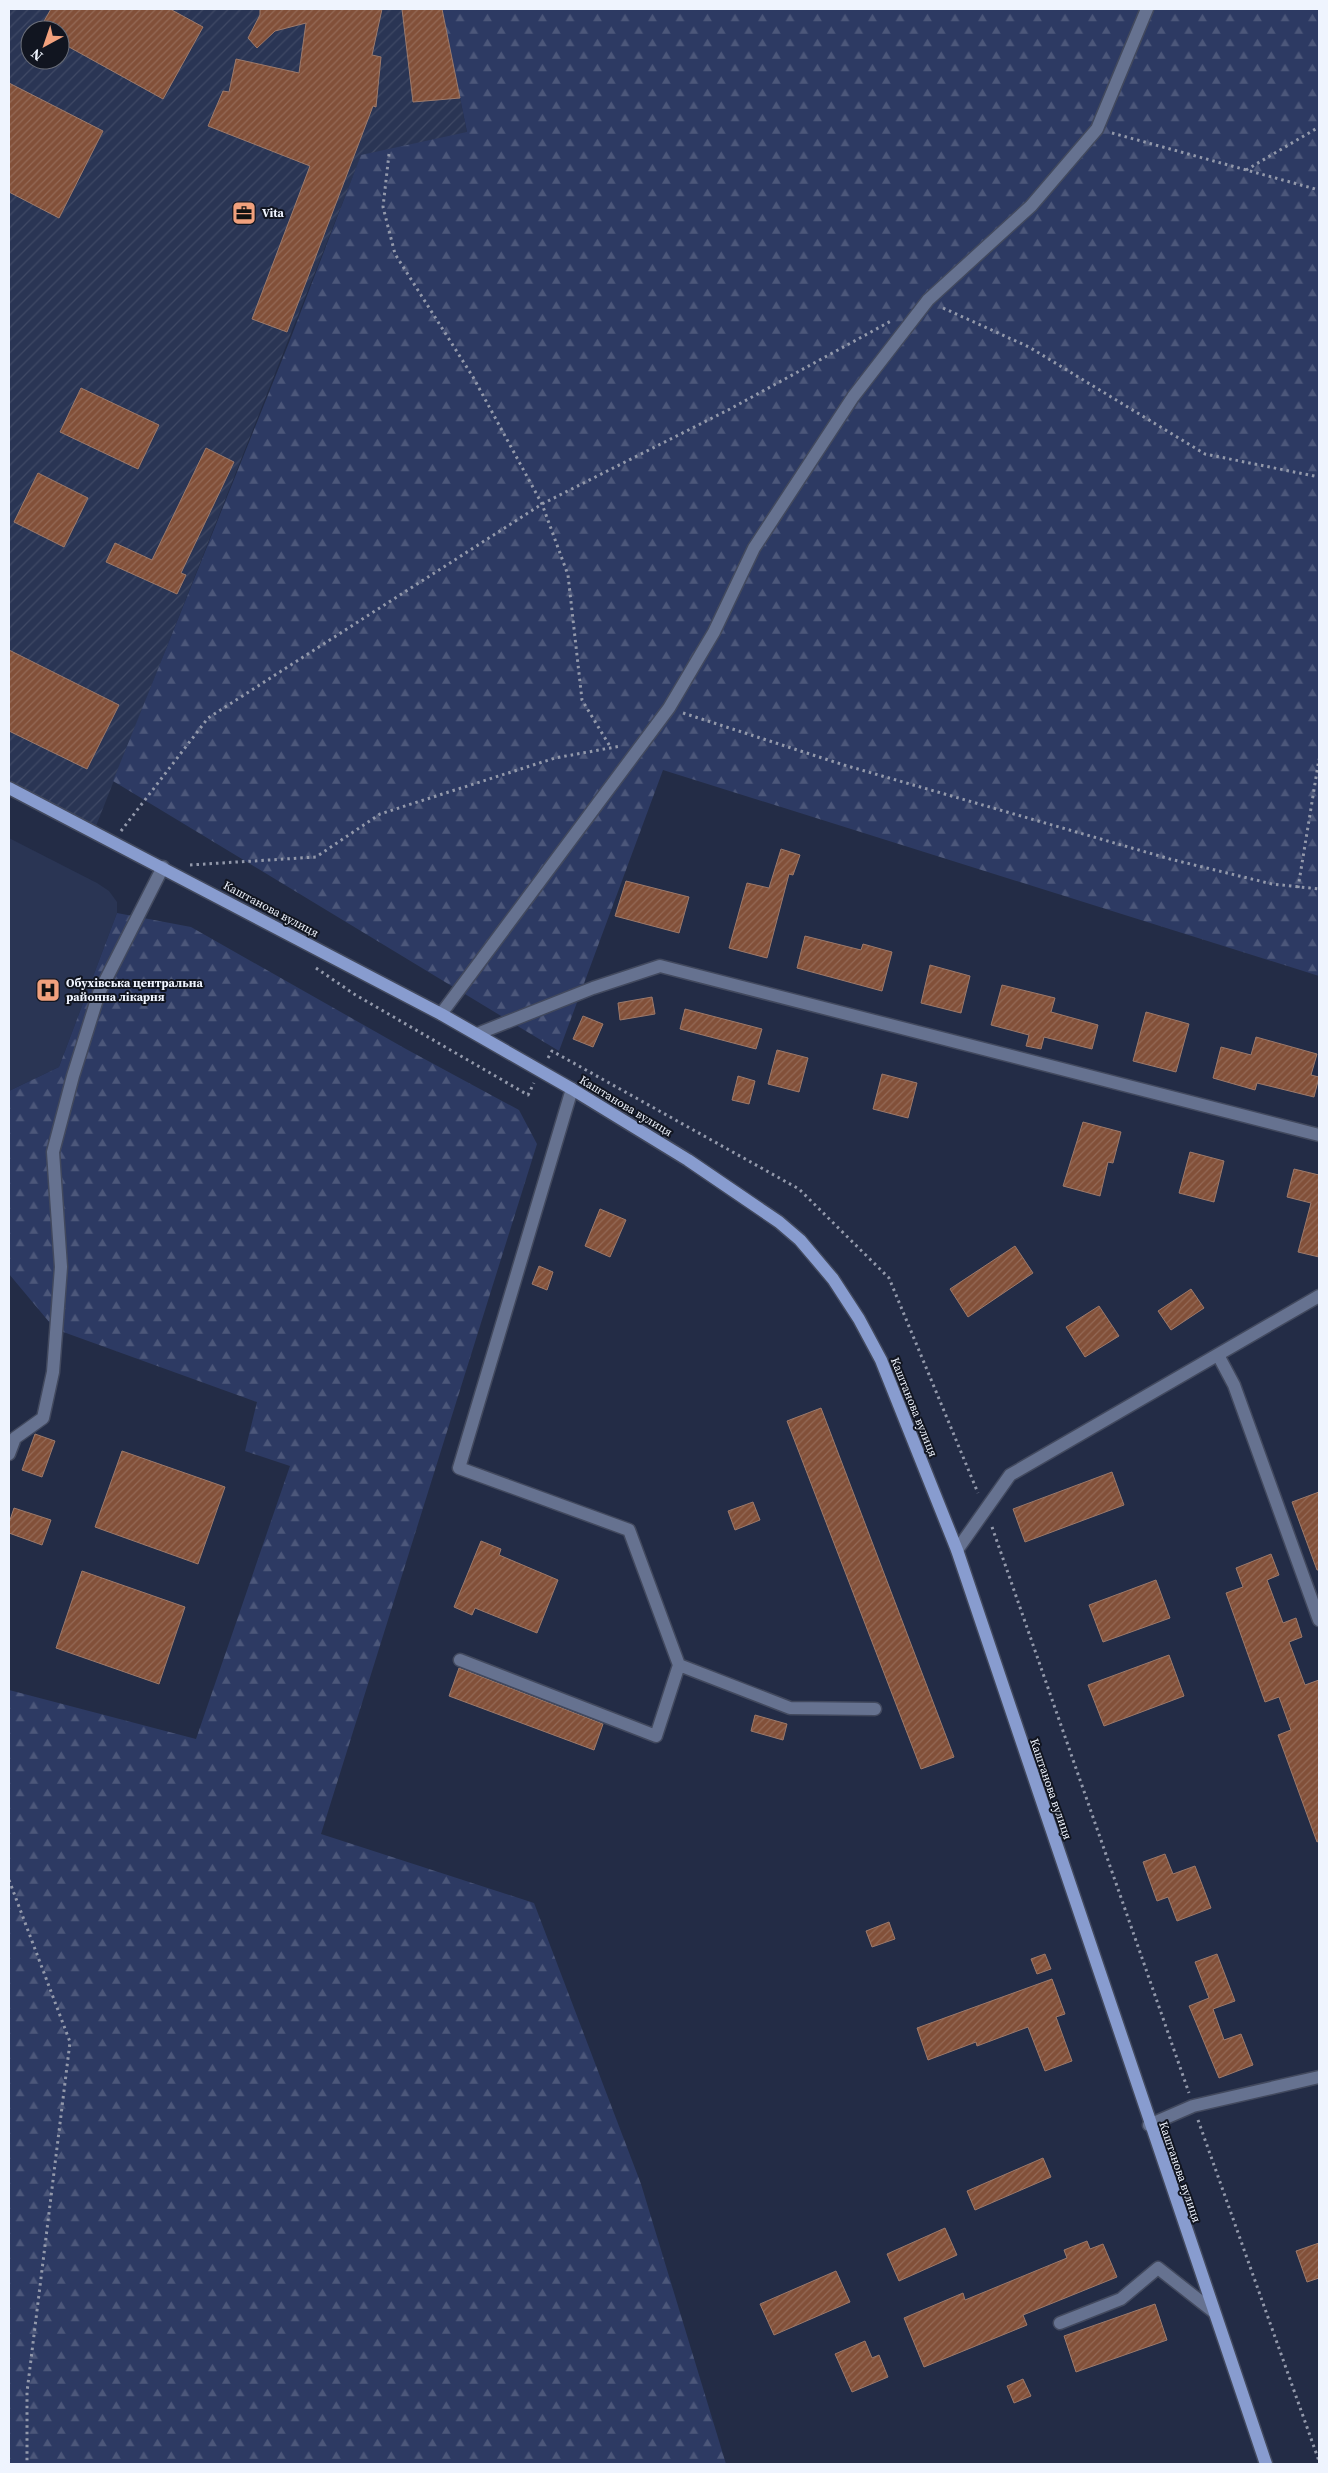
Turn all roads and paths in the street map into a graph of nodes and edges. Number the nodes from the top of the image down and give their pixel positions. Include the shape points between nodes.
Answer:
1 (1147, 9) edge
2 (1319, 127) edge
3 (1096, 129) junction
4 (389, 154) dead end
5 (1245, 170) junction
6 (1319, 190) edge
7 (928, 300) junction
8 (893, 320) dead end
9 (1319, 477) edge
10 (542, 504) junction
11 (668, 708) junction
12 (644, 742) junction
13 (611, 748) junction
14 (1319, 758) edge
15 (9, 788) edge
16 (114, 842) junction
17 (163, 867) junction
18 (1298, 888) junction
19 (1319, 889) edge
20 (311, 965) dead end
21 (441, 1014) junction
22 (477, 1034) junction
23 (572, 1089) junction
24 (528, 1095) dead end
25 (1319, 1135) edge
26 (1319, 1296) edge
27 (1218, 1355) junction
28 (9, 1454) edge
29 (956, 1550) junction
30 (1319, 1620) edge
31 (460, 1660) dead end
32 (679, 1665) junction
33 (875, 1709) dead end
34 (9, 1880) edge
35 (1319, 2077) edge
36 (1149, 2125) junction
37 (1214, 2312) junction
38 (1060, 2323) dead end
39 (27, 2464) edge
40 (1266, 2464) edge

1 - 3 street
2 - 5 path
3 - 5 path
3 - 7 street via 1031,206
4 - 10 path via 383,207 395,254 473,377
5 - 6 path
7 - 9 path via 1029,348 1204,454
7 - 11 street via 852,397 754,548 714,632
8 - 10 path via 730,410
10 - 13 path via 568,575 582,700
10 - 16 path via 208,718
11 - 12 street
11 - 18 path via 844,765 1170,859
12 - 13 path
12 - 21 street
13 - 17 path via 555,758 380,814 316,857
14 - 18 path
15 - 16 main road, Каштанова вулиця
16 - 17 main road, Каштанова вулиця
17 - 21 main road, Каштанова вулиця
17 - 28 street via 99,992 53,1152 61,1267 53,1372 43,1418 15,1438
18 - 19 path
20 - 24 path via 354,994
21 - 22 main road, Каштанова вулиця
22 - 23 main road, Каштанова вулиця
22 - 25 street via 593,988 660,966
23 - 29 main road, Каштанова вулиця via 754,1204 800,1240 827,1272 859,1319 881,1360
23 - 32 street via 458,1468 628,1530
26 - 27 street
27 - 29 street via 1010,1475
27 - 30 street via 1234,1385
29 - 36 main road, Каштанова вулиця
31 - 32 street via 656,1736
32 - 33 street via 790,1708
34 - 39 path via 70,2042 27,2392
35 - 36 street via 1193,2106
36 - 37 main road, Каштанова вулиця
37 - 38 street via 1158,2268 1121,2299
37 - 40 main road, Каштанова вулиця

